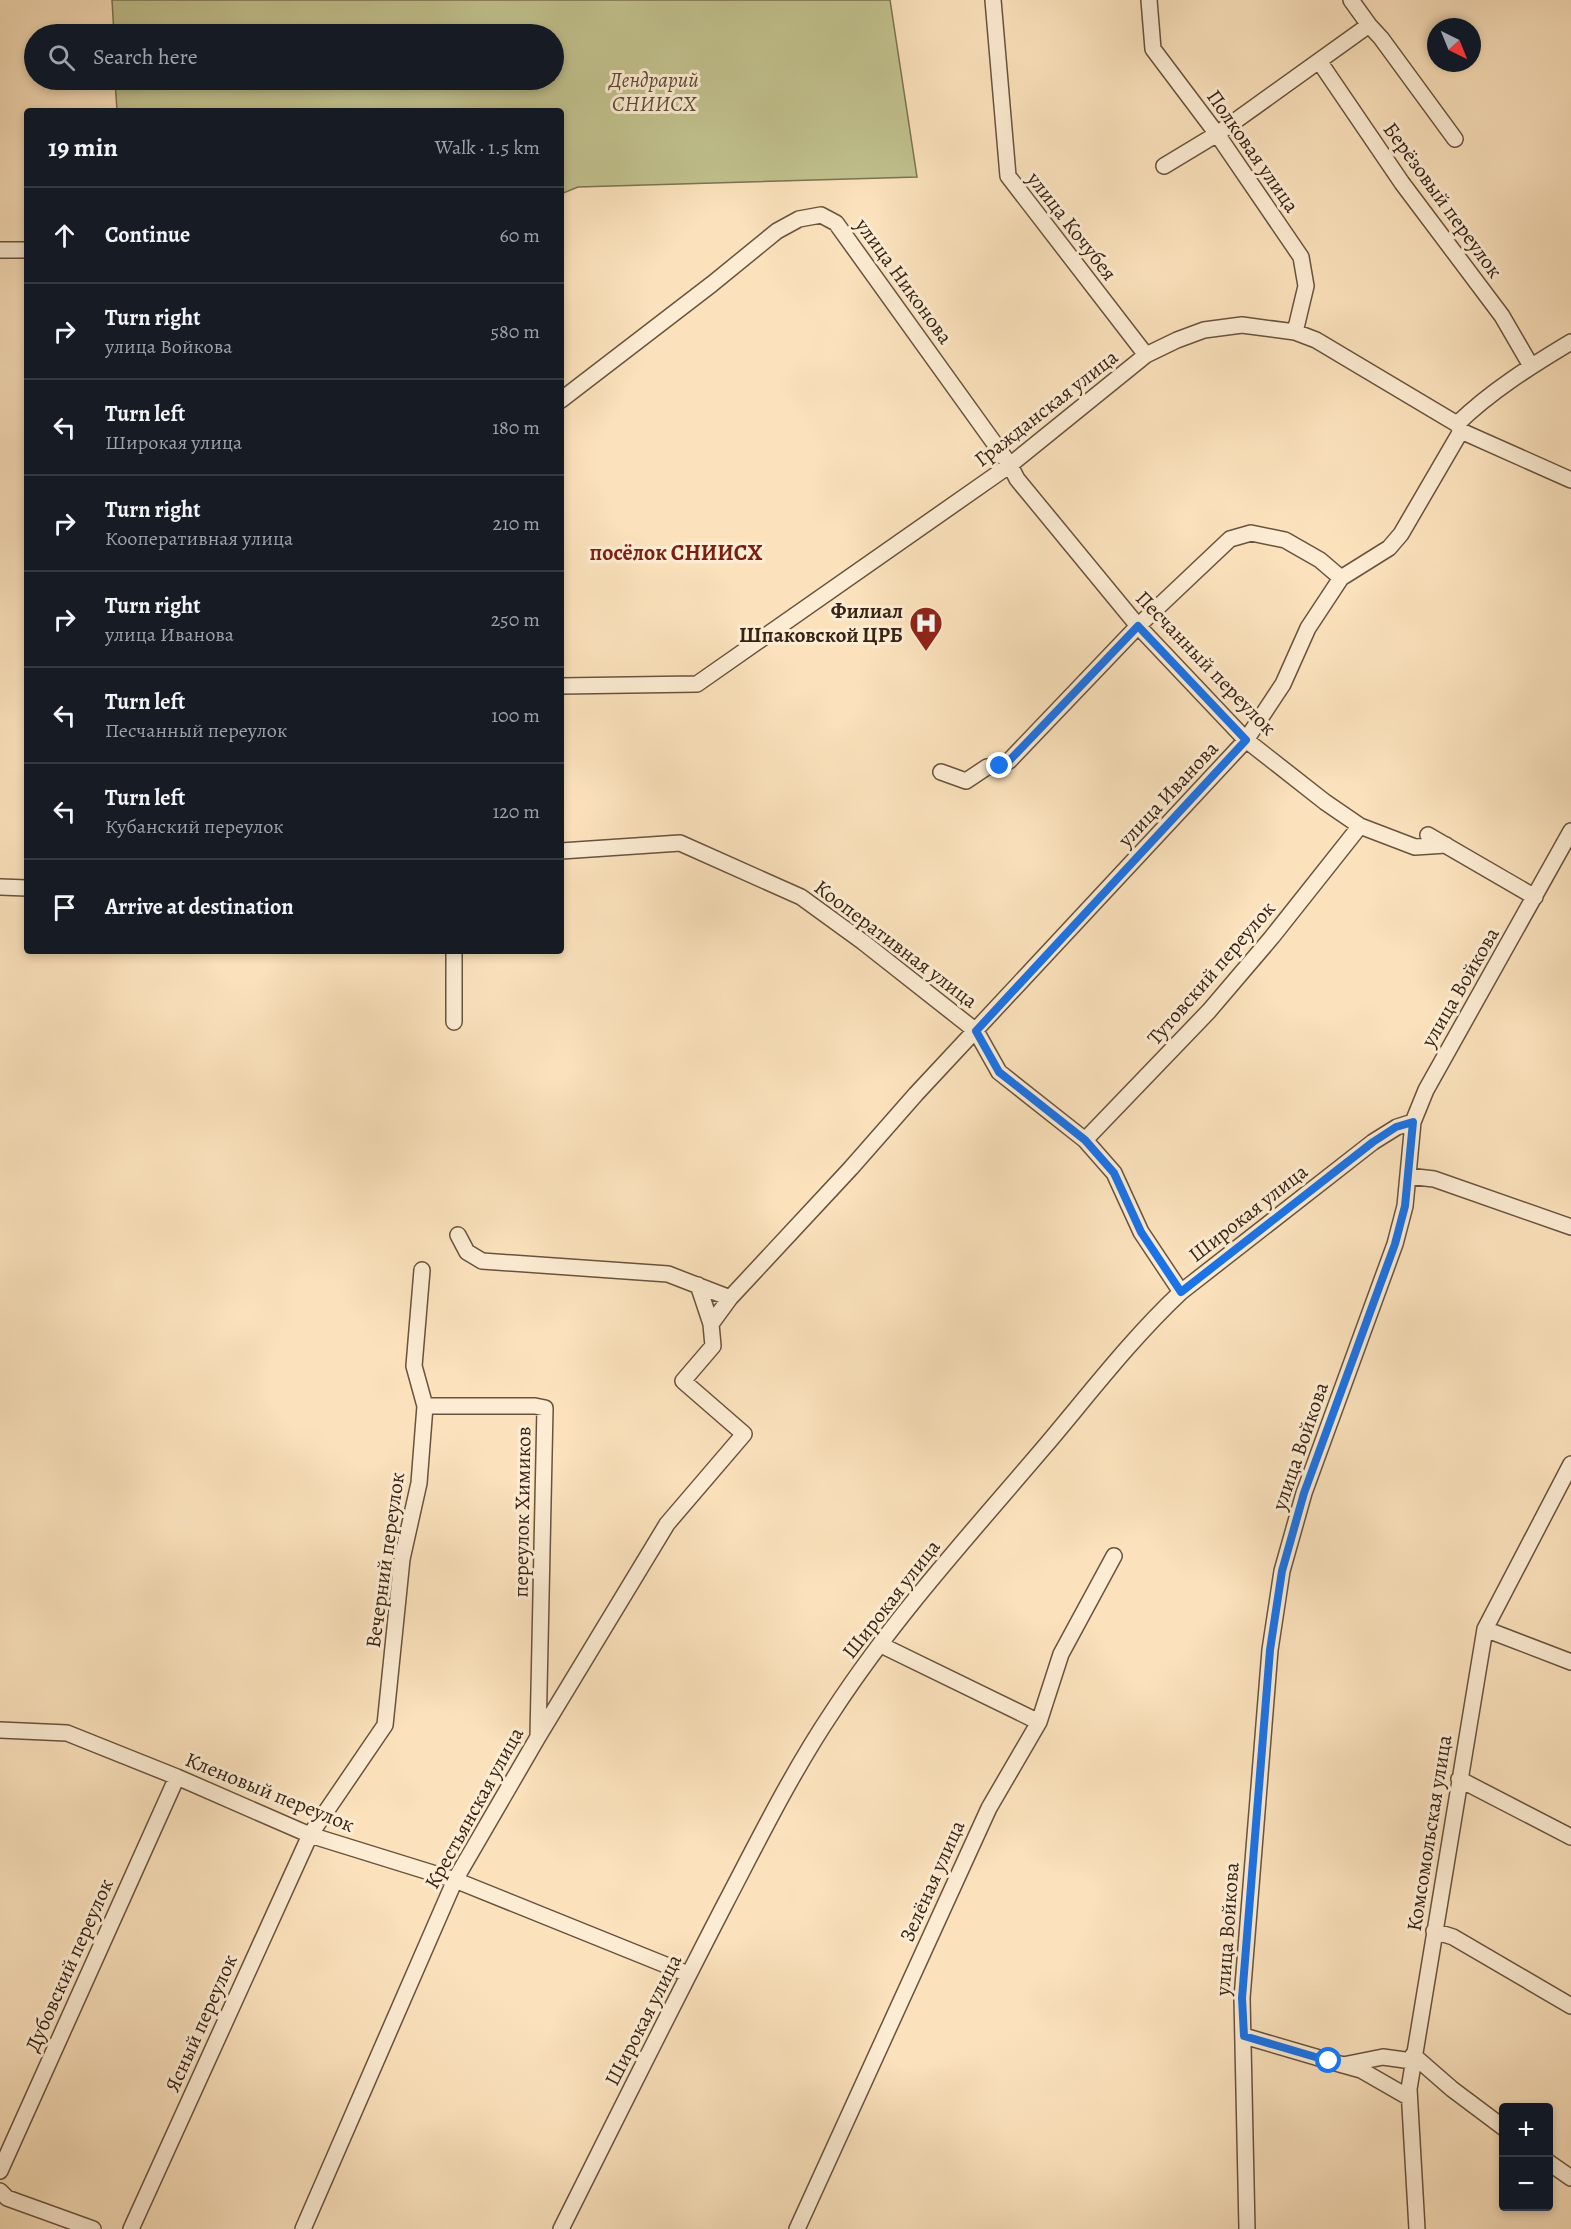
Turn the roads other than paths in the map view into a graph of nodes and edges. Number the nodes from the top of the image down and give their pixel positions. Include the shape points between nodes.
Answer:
1 (993, 0) edge
2 (1149, 0) edge
3 (1351, 0) edge
4 (1369, 25) junction
5 (1319, 61) junction
6 (1216, 134) junction
7 (1455, 139) dead end
8 (1164, 166) dead end
9 (0, 250) edge
10 (24, 250) edge
11 (1295, 332) junction
12 (1571, 342) edge
13 (1146, 355) junction
14 (1531, 366) junction
15 (564, 398) edge
16 (1459, 427) junction
17 (1010, 465) junction
18 (1571, 480) edge
19 (1341, 578) junction
20 (1138, 626) junction
21 (564, 686) edge
22 (1246, 740) junction
23 (941, 772) dead end
24 (1360, 826) junction
25 (1571, 831) edge
26 (1428, 835) dead end
27 (1446, 845) junction
28 (564, 851) edge
29 (0, 888) edge
30 (24, 888) edge
31 (1535, 897) junction
32 (454, 954) edge
33 (454, 1022) dead end
34 (976, 1031) junction
35 (1413, 1122) junction
36 (1085, 1140) junction
37 (1408, 1176) junction
38 (1571, 1227) edge
39 (458, 1235) dead end
40 (422, 1270) dead end
41 (698, 1286) junction
42 (1181, 1292) junction
43 (730, 1298) junction
44 (711, 1324) junction
45 (425, 1406) junction
46 (1571, 1464) edge
47 (1114, 1556) dead end
48 (1485, 1629) junction
49 (881, 1645) junction
50 (1571, 1662) edge
51 (1039, 1722) junction
52 (0, 1730) edge
53 (538, 1737) junction
54 (177, 1777) junction
55 (1459, 1779) junction
56 (310, 1835) junction
57 (1571, 1837) edge
58 (455, 1880) junction
59 (1434, 1931) junction
60 (688, 1974) junction
61 (1571, 2006) edge
62 (1244, 2036) junction
63 (1413, 2058) junction
64 (1343, 2065) junction
65 (1439, 2078) junction
66 (1408, 2093) junction
67 (1499, 2125) edge
68 (1553, 2165) edge
69 (0, 2171) edge
70 (1571, 2178) edge
71 (0, 2191) edge
72 (93, 2229) edge
73 (131, 2229) edge
74 (303, 2229) edge
75 (561, 2229) edge
76 (797, 2229) edge
77 (1247, 2229) edge
78 (1417, 2229) edge

1 - 13 street, улица Кочубея via 1008,176
2 - 6 street, Полковая улица via 1154,49
3 - 4 street
4 - 5 street
4 - 7 street
5 - 6 street
5 - 14 street, Берёзовый переулок via 1402,183 1502,316
6 - 8 street
6 - 11 street, Полковая улица via 1301,257 1306,286
9 - 10 street
11 - 13 street, Гражданская улица via 1242,325 1204,330
11 - 16 street, Гражданская улица via 1316,340
12 - 14 street, улица Иванова
13 - 17 street, Гражданская улица
14 - 16 street, улица Иванова via 1475,406
15 - 17 street, улица Никонова via 777,231 799,219 821,215 836,223
16 - 18 street, Гражданская улица
16 - 19 street, улица Иванова via 1401,534 1389,548
17 - 20 street, Песчанный переулок via 1017,479
17 - 21 street, Гражданская улица via 697,684
19 - 20 street via 1320,560 1285,540 1251,533 1230,539
19 - 22 street, улица Иванова via 1308,628 1283,684
20 - 22 street, Песчанный переулок
20 - 23 street via 1009,761 987,767 966,782
22 - 24 street, Песчанный переулок
22 - 34 street, улица Иванова
24 - 27 street, Песчанный переулок via 1415,847
24 - 36 street, Тутовский переулок via 1209,1011
25 - 31 street, улица Войкова
26 - 27 street
27 - 31 street
28 - 34 street, Кооперативная улица via 680,843 801,897
29 - 30 street
31 - 35 street, улица Войкова via 1426,1090
32 - 33 street
34 - 36 street, Кооперативная улица via 999,1072
34 - 43 street, улица Иванова
35 - 37 street, улица Войкова
35 - 42 street, Широкая улица via 1396,1127 1373,1142
36 - 42 street, Кооперативная улица via 1114,1173 1141,1232
37 - 38 street via 1434,1179
37 - 62 street, улица Войкова via 1395,1244 1304,1493 1282,1571 1258,1781 1242,1998
39 - 41 street via 467,1252 482,1261 668,1274
40 - 45 street, Вечерний переулок via 414,1365
41 - 43 street
41 - 44 street
42 - 49 street, Широкая улица via 1123,1352
43 - 44 street, улица Иванова
44 - 53 street, Крестьянская улица via 713,1346 683,1382 744,1434 667,1524
45 - 53 street, переулок Химиков via 545,1408
45 - 56 street, Вечерний переулок via 419,1483 402,1559 385,1725
46 - 48 street, Комсомольская улица
47 - 51 street, Зелёная улица via 1061,1654
48 - 50 street
48 - 55 street, Комсомольская улица
49 - 51 street
49 - 60 street, Широкая улица via 832,1711 805,1757
51 - 76 street, Зелёная улица via 989,1808
52 - 54 street, Кленовый переулок via 67,1734
53 - 58 street, Крестьянская улица
54 - 56 street, Кленовый переулок
54 - 69 street, Дубовский переулок
55 - 57 street
55 - 59 street, Комсомольская улица
56 - 58 street, Кленовый переулок
56 - 73 street, Ясный переулок
58 - 60 street, Кленовый переулок
58 - 74 street, Крестьянская улица
59 - 61 street via 1453,1937
59 - 63 street, Комсомольская улица
60 - 75 street, Широкая улица
62 - 64 street
62 - 77 street, улица Войкова
63 - 64 street via 1383,2056
63 - 65 street
63 - 66 street, Комсомольская улица
64 - 66 street
65 - 66 street via 1419,2080
65 - 67 street
66 - 78 street, Комсомольская улица
68 - 70 street
71 - 72 street via 7,2198

